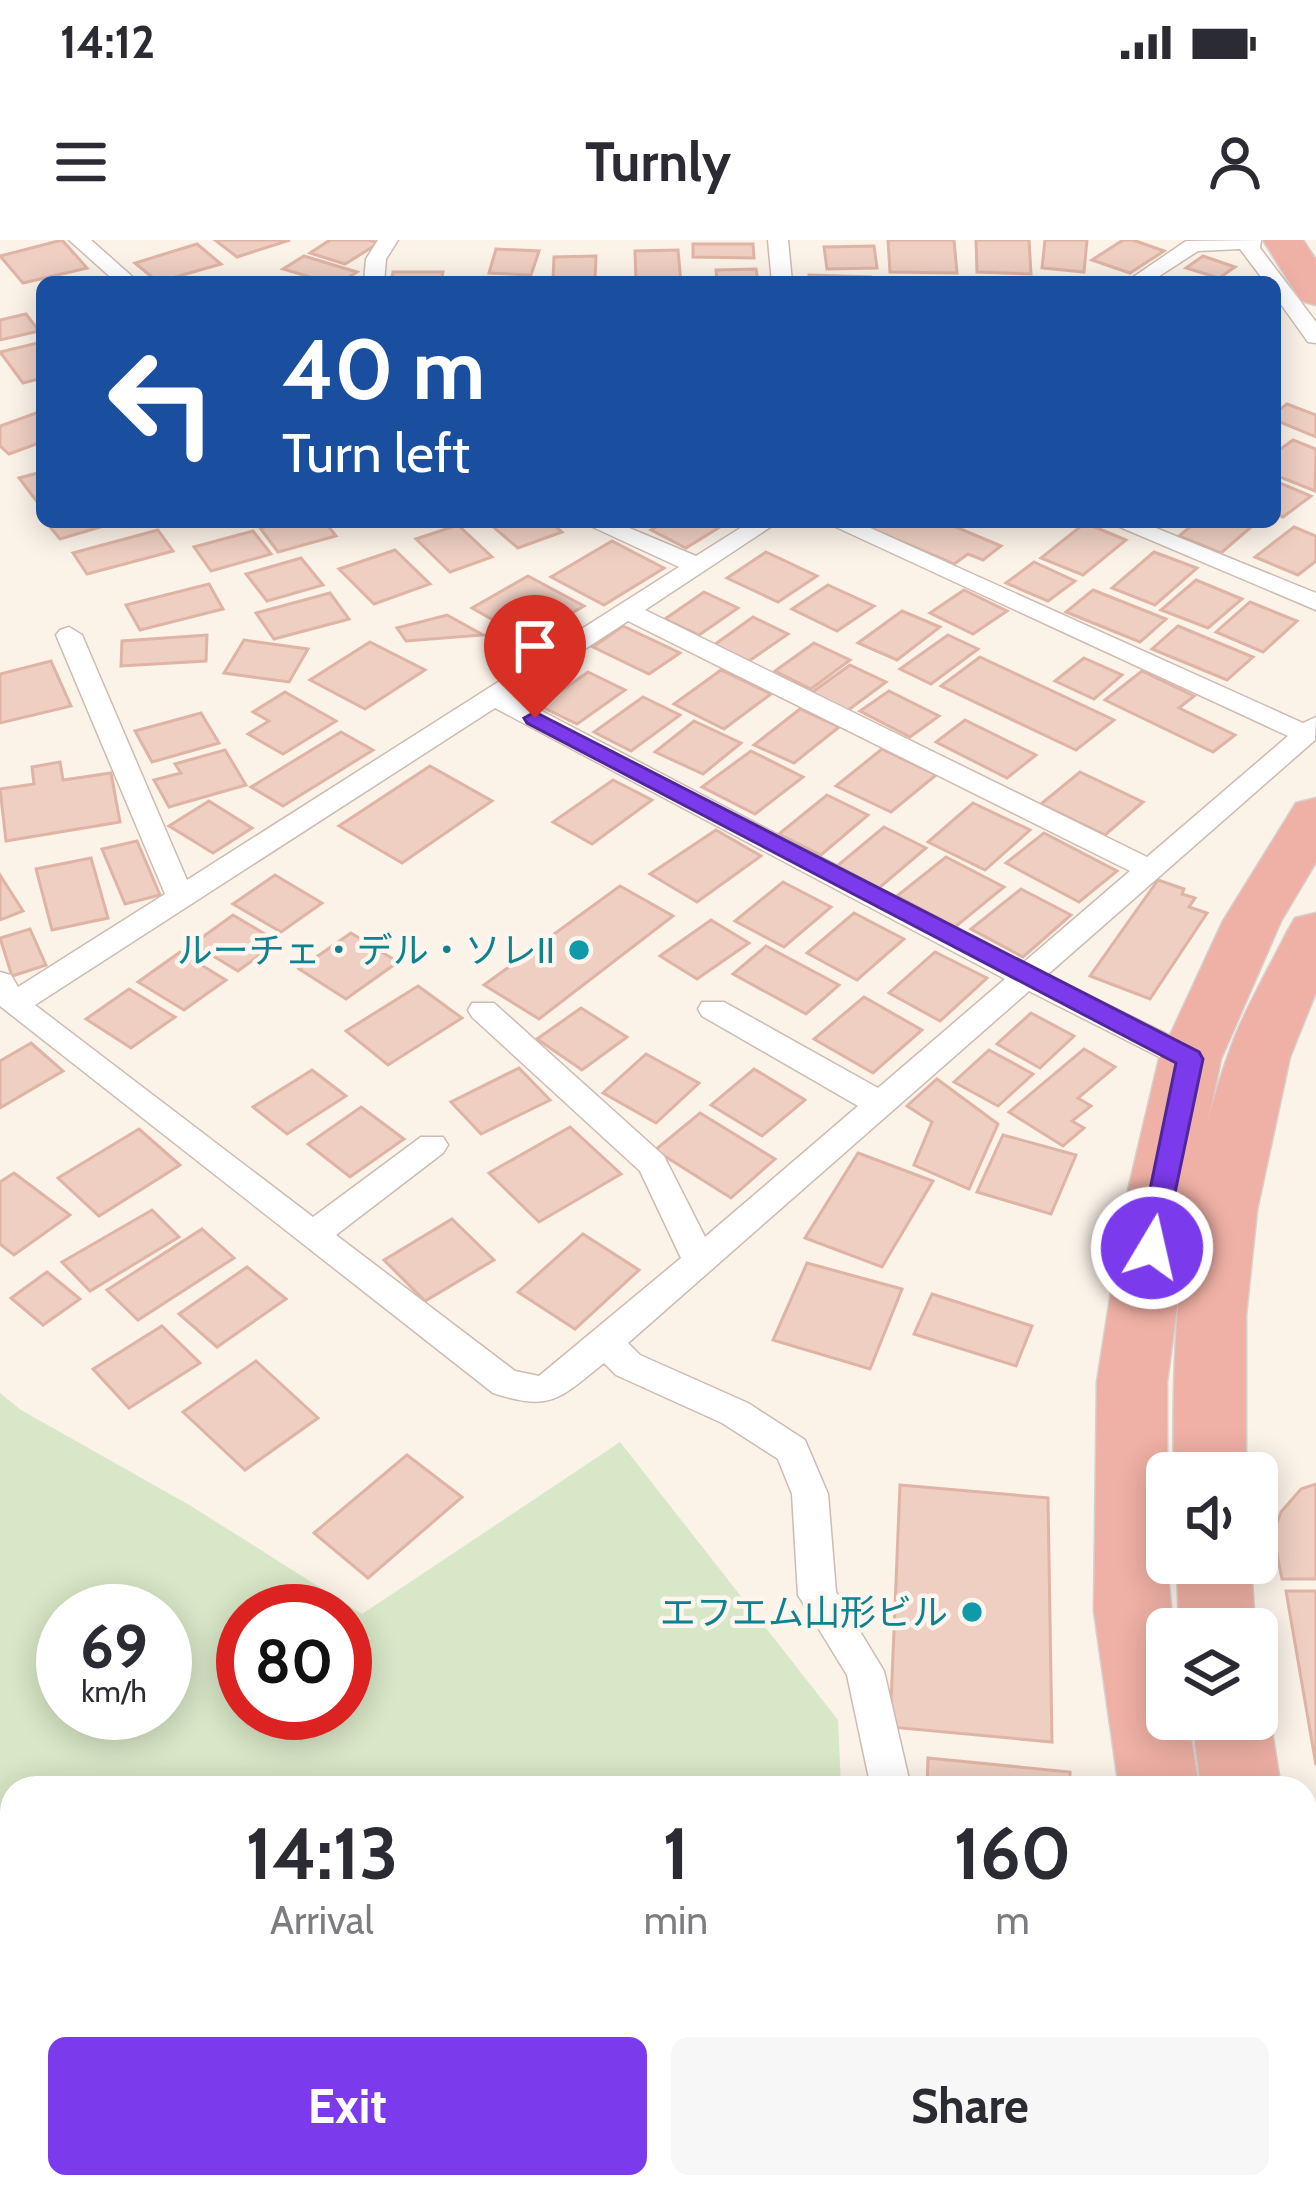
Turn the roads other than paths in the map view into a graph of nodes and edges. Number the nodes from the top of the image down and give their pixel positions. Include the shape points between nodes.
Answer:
1 (80, 240) edge
2 (388, 240) edge
3 (778, 240) edge
4 (1166, 240) edge
5 (1283, 240) edge
6 (1251, 241) edge
7 (1190, 247) junction
8 (120, 276) edge
9 (375, 276) edge
10 (781, 276) edge
11 (1145, 276) edge
12 (1271, 276) edge
13 (1281, 290) edge
14 (1316, 292) edge
15 (1316, 337) edge
16 (608, 528) edge
17 (756, 528) edge
18 (851, 528) edge
19 (1135, 528) edge
20 (696, 565) junction
21 (1316, 602) edge
22 (625, 610) junction
23 (69, 635) dead end
24 (494, 697) junction
25 (1311, 729) edge
26 (1316, 815) edge
27 (1150, 870) junction
28 (179, 894) junction
29 (1316, 932) edge
30 (1025, 977) junction
31 (7, 993) edge
32 (712, 1009) dead end
33 (483, 1010) dead end
34 (1299, 1014) edge
35 (1190, 1059) junction
36 (880, 1104) junction
37 (432, 1145) dead end
38 (313, 1235) junction
39 (699, 1260) junction
40 (605, 1343) junction
41 (1209, 1452) edge
42 (1234, 1740) edge
43 (888, 1776) edge
44 (1157, 1776) edge
45 (1239, 1776) edge

1 - 8 lane
2 - 9 lane
3 - 10 lane
4 - 7 lane
5 - 14 highway
6 - 7 lane
6 - 12 lane
7 - 11 lane
13 - 15 lane
16 - 20 lane
17 - 20 lane
18 - 25 lane
19 - 21 lane
20 - 22 lane
22 - 24 lane
22 - 27 lane
23 - 28 lane
24 - 28 lane
24 - 30 lane
25 - 27 lane
26 - 35 highway via 1252,921
27 - 30 lane
28 - 31 lane
29 - 34 highway
30 - 35 lane
30 - 36 lane
31 - 38 lane
32 - 36 lane
33 - 39 lane via 653,1164
34 - 41 highway via 1260,1054 1222,1213
35 - 44 highway via 1158,1203 1132,1382 1132,1611
36 - 39 lane
37 - 38 lane
38 - 40 lane via 505,1384 545,1391
39 - 40 lane
40 - 43 lane via 628,1366 735,1413 792,1450 810,1493 818,1595 865,1670
42 - 45 highway

